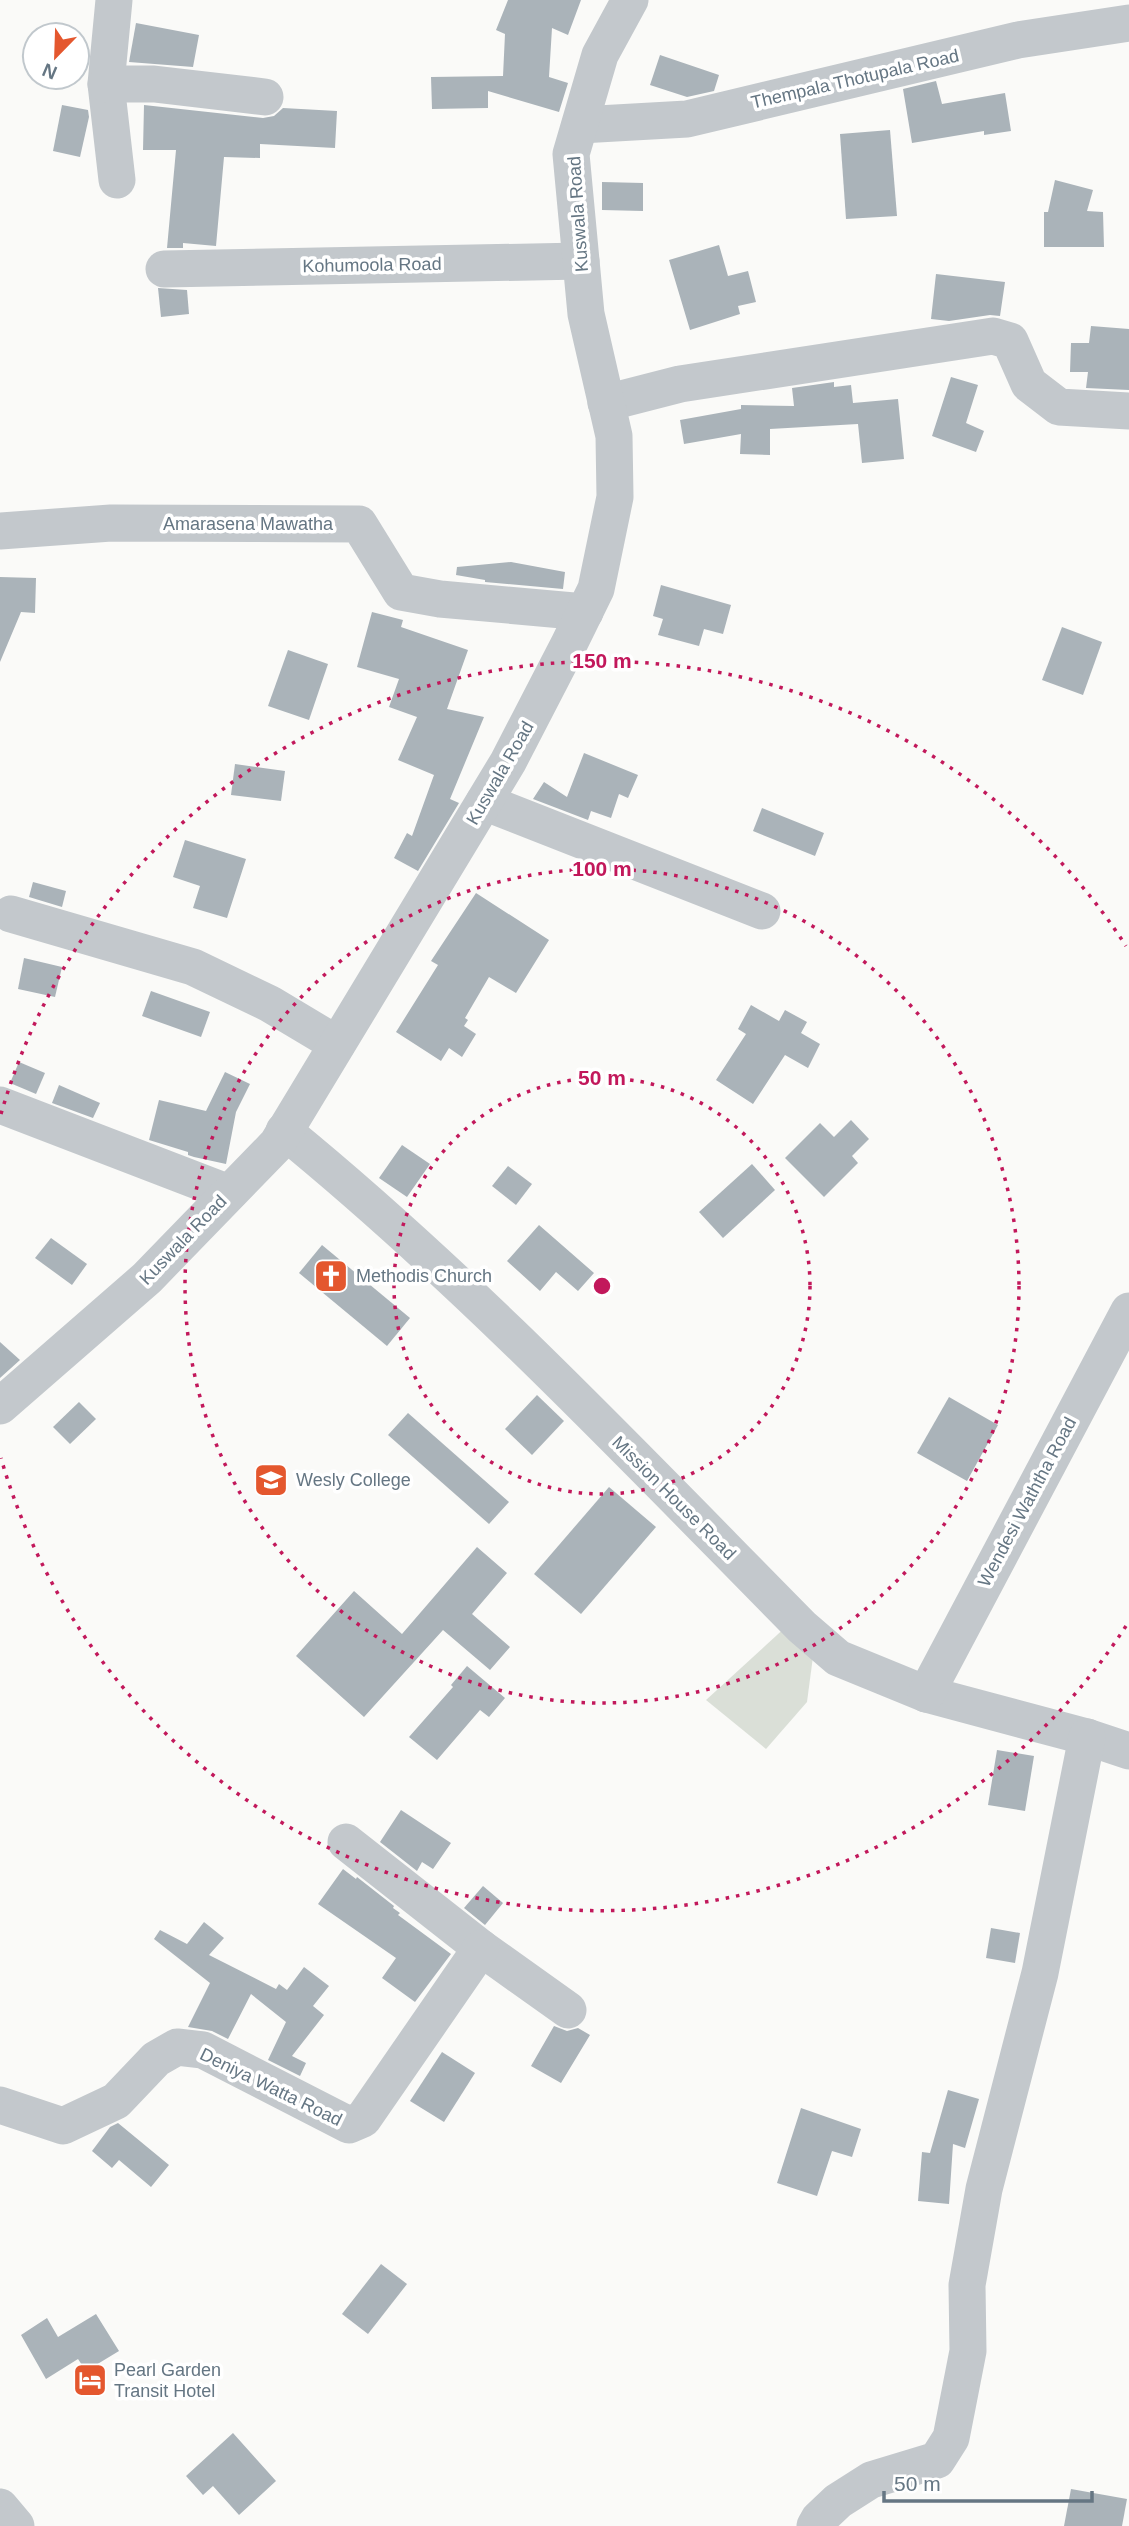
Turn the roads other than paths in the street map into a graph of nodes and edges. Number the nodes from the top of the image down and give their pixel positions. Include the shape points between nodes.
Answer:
1 (114, 0) edge
2 (630, 0) edge
3 (1129, 23) edge
4 (106, 84) junction
5 (265, 97) dead end
6 (580, 125) junction
7 (117, 180) dead end
8 (581, 261) junction
9 (164, 270) dead end
10 (606, 403) junction
11 (1129, 411) edge
12 (0, 531) edge
13 (585, 612) junction
14 (484, 802) junction
15 (762, 911) dead end
16 (11, 914) dead end
17 (337, 1044) junction
18 (0, 1105) edge
19 (284, 1131) junction
20 (229, 1193) junction
21 (1129, 1311) edge
22 (0, 1406) edge
23 (926, 1694) junction
24 (1087, 1737) junction
25 (1129, 1751) edge
26 (346, 1842) dead end
27 (481, 1948) junction
28 (568, 2010) dead end
29 (0, 2105) edge
30 (0, 2507) edge
31 (16, 2526) edge
32 (815, 2526) edge

1 - 4 street
2 - 6 street, Kuswala Road via 600,55
3 - 6 street, Thempala Thotupala Road via 1018,40 687,119
4 - 5 street via 154,84
4 - 7 street
6 - 8 street, Kuswala Road via 571,154
8 - 9 street, Kohumoola Road
8 - 10 street, Kuswala Road via 586,314
10 - 11 street via 680,384 993,336 1010,341 1028,384 1059,407
10 - 13 street, Kuswala Road via 614,436 615,497 596,589
12 - 13 street, Amarasena Mawatha via 111,523 359,524 401,592
13 - 14 street, Kuswala Road
14 - 15 street
14 - 17 street, Kuswala Road
16 - 17 street via 193,967 270,1004
17 - 19 street, Kuswala Road
18 - 20 street
19 - 20 street, Kuswala Road
19 - 23 street, Mission House Road via 345,1181 527,1349 802,1627 838,1658
20 - 22 street, Kuswala Road via 147,1278
21 - 23 street, Wendesi Waththa Road
23 - 24 street, Mission House Road
24 - 25 street, Mission House Road
24 - 32 street via 1040,1973 984,2189 967,2285 968,2351 951,2438 937,2460 871,2480 838,2501
26 - 27 street
27 - 28 street
27 - 29 street, Deniya Watta Road via 363,2119 349,2125 203,2050 177,2047 156,2059 116,2101 63,2126
30 - 31 street

